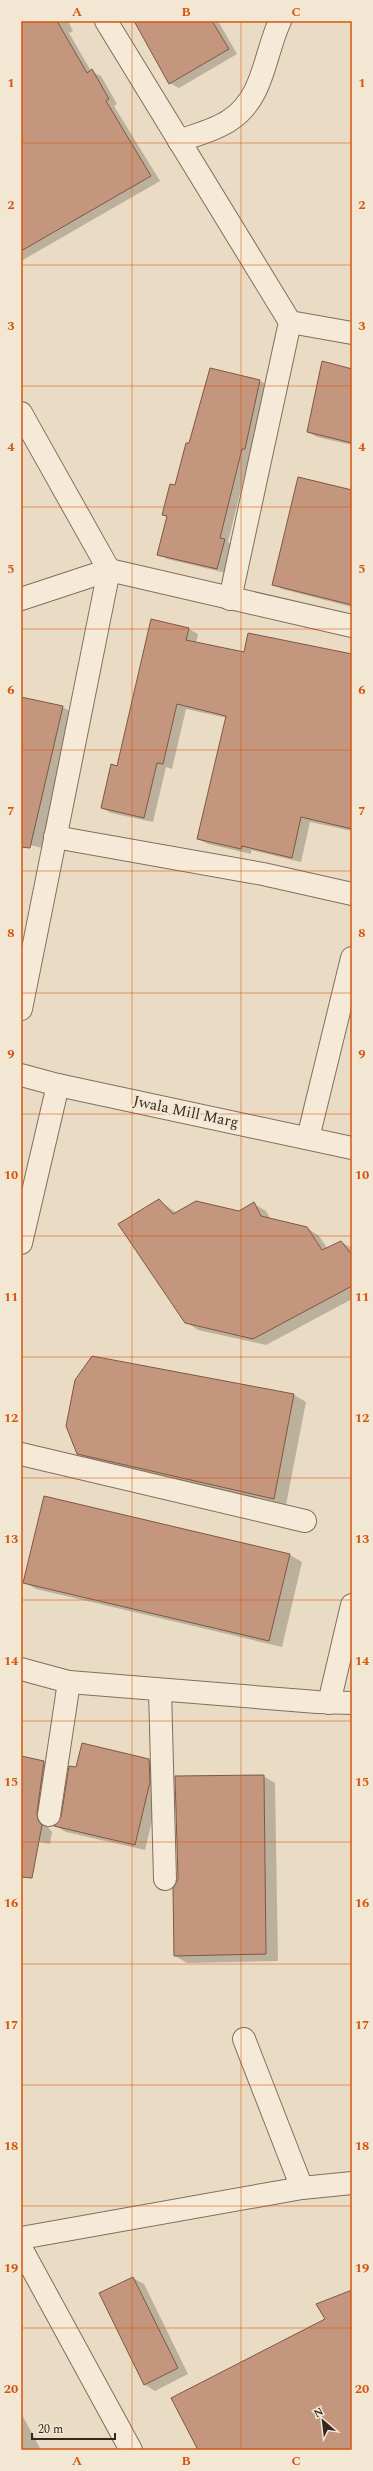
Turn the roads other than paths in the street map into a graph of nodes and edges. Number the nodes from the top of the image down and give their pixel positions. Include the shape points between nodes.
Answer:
1 (106, 21) edge
2 (280, 21) edge
3 (179, 141) junction
4 (290, 322) junction
5 (352, 333) edge
6 (21, 413) edge
7 (108, 570) junction
8 (21, 599) edge
9 (230, 599) junction
10 (352, 626) edge
11 (55, 837) junction
12 (352, 894) edge
13 (352, 958) edge
14 (21, 1009) edge
15 (21, 1075) edge
16 (58, 1085) junction
17 (308, 1138) junction
18 (352, 1148) edge
19 (21, 1243) edge
20 (21, 1454) edge
21 (305, 1521) dead end
22 (352, 1605) edge
23 (21, 1669) edge
24 (69, 1682) junction
25 (160, 1690) junction
26 (329, 1703) junction
27 (352, 1703) edge
28 (49, 1815) dead end
29 (164, 1878) dead end
30 (244, 2039) dead end
31 (352, 2183) edge
32 (302, 2188) junction
33 (21, 2238) edge
34 (21, 2248) edge
35 (131, 2450) edge

1 - 3 street
2 - 3 street via 260,81 247,107 229,121
3 - 4 street
4 - 5 street
4 - 9 street
6 - 7 street
7 - 8 street
7 - 9 street
7 - 11 street
9 - 10 street
11 - 12 street via 263,874
11 - 14 street
13 - 17 street
15 - 16 street, Jwala Mill Marg
16 - 17 street, Jwala Mill Marg
16 - 19 street
17 - 18 street, Jwala Mill Marg
20 - 21 street
22 - 26 street
23 - 24 street
24 - 25 street
24 - 28 street
25 - 26 street
25 - 29 street
26 - 27 street
30 - 32 street
31 - 32 street
32 - 33 street
34 - 35 street

